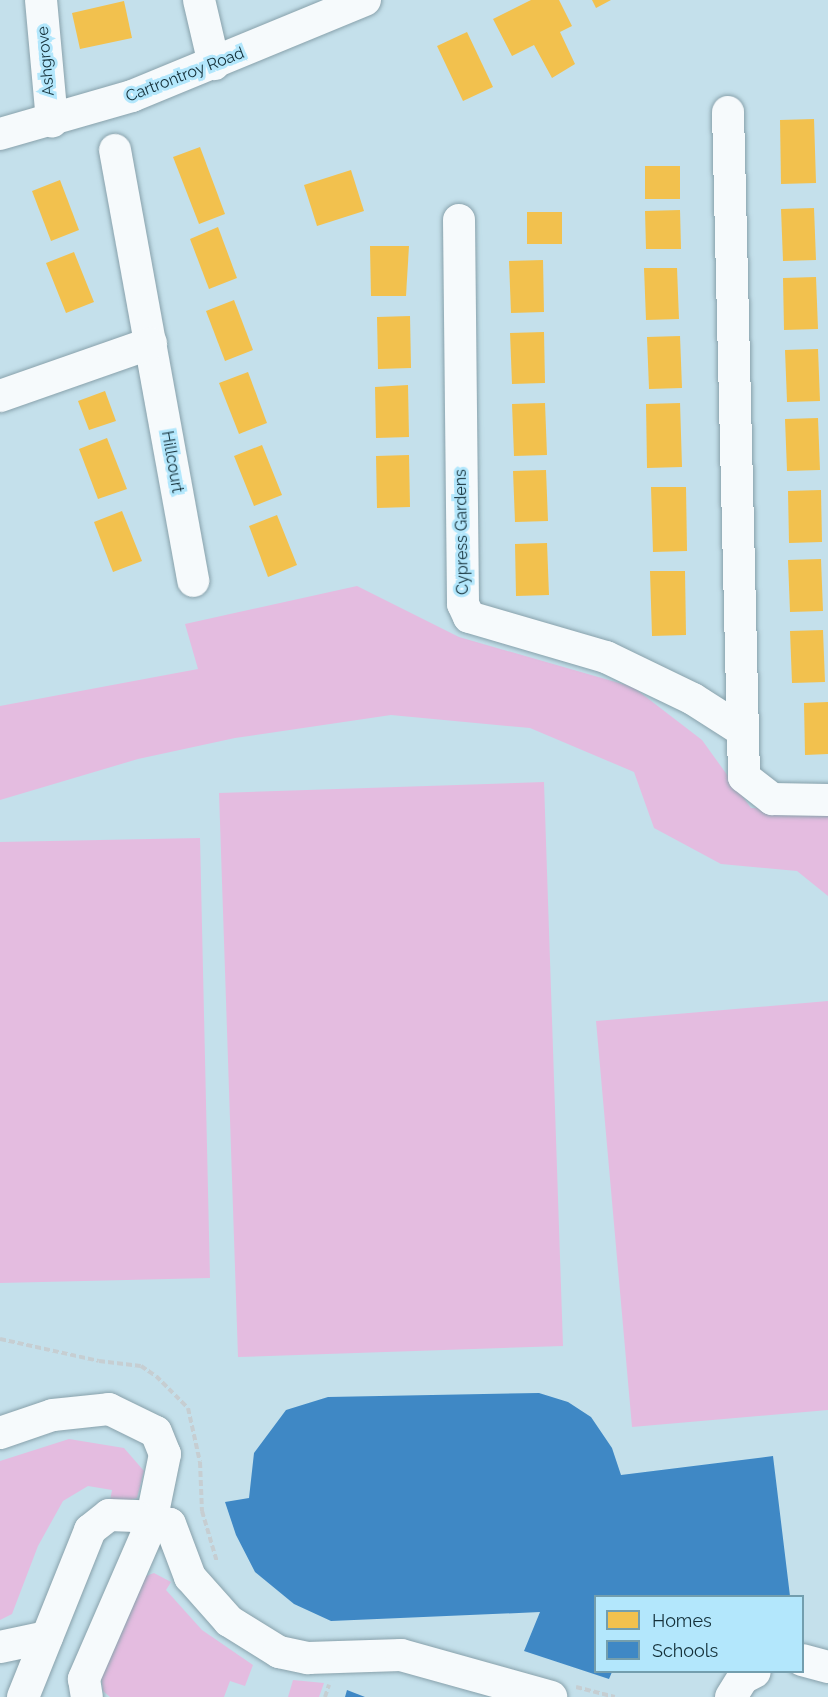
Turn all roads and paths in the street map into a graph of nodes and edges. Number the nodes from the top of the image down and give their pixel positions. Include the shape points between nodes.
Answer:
1 (41, 0) edge
2 (199, 0) edge
3 (365, 0) edge
4 (214, 64) junction
5 (728, 112) dead end
6 (52, 122) junction
7 (0, 134) edge
8 (115, 150) dead end
9 (459, 220) dead end
10 (151, 343) junction
11 (0, 396) edge
12 (193, 581) dead end
13 (743, 731) junction
14 (828, 800) edge
15 (0, 1339) edge
16 (0, 1433) edge
17 (150, 1527) junction
18 (218, 1565) dead end
19 (47, 1637) junction
20 (0, 1647) edge
21 (804, 1661) edge
22 (828, 1667) edge
23 (752, 1673) edge
24 (562, 1692) edge
25 (23, 1697) edge
26 (87, 1697) edge
27 (615, 1697) edge
28 (731, 1697) edge

1 - 6 street, Ashgrove
2 - 4 street
3 - 4 street, Cartrontroy Road
4 - 6 street, Cartrontroy Road
5 - 13 street
6 - 7 street, Cartrontroy Road
8 - 10 street, Hillcourt
9 - 13 street, Cypress Gardens via 463,604 469,617 606,657 693,699
10 - 11 street
10 - 12 street, Hillcourt
13 - 14 street via 744,777 772,799
15 - 18 path via 141,1366 188,1408 200,1462 202,1511
16 - 17 street via 53,1415 109,1409 156,1432 165,1454
17 - 19 street via 136,1516 109,1515 90,1530
17 - 24 street via 170,1524 190,1577 229,1621 279,1652 308,1659 401,1655
17 - 26 street via 84,1679
19 - 20 street
19 - 25 street
21 - 22 street
23 - 28 street
24 - 27 path

